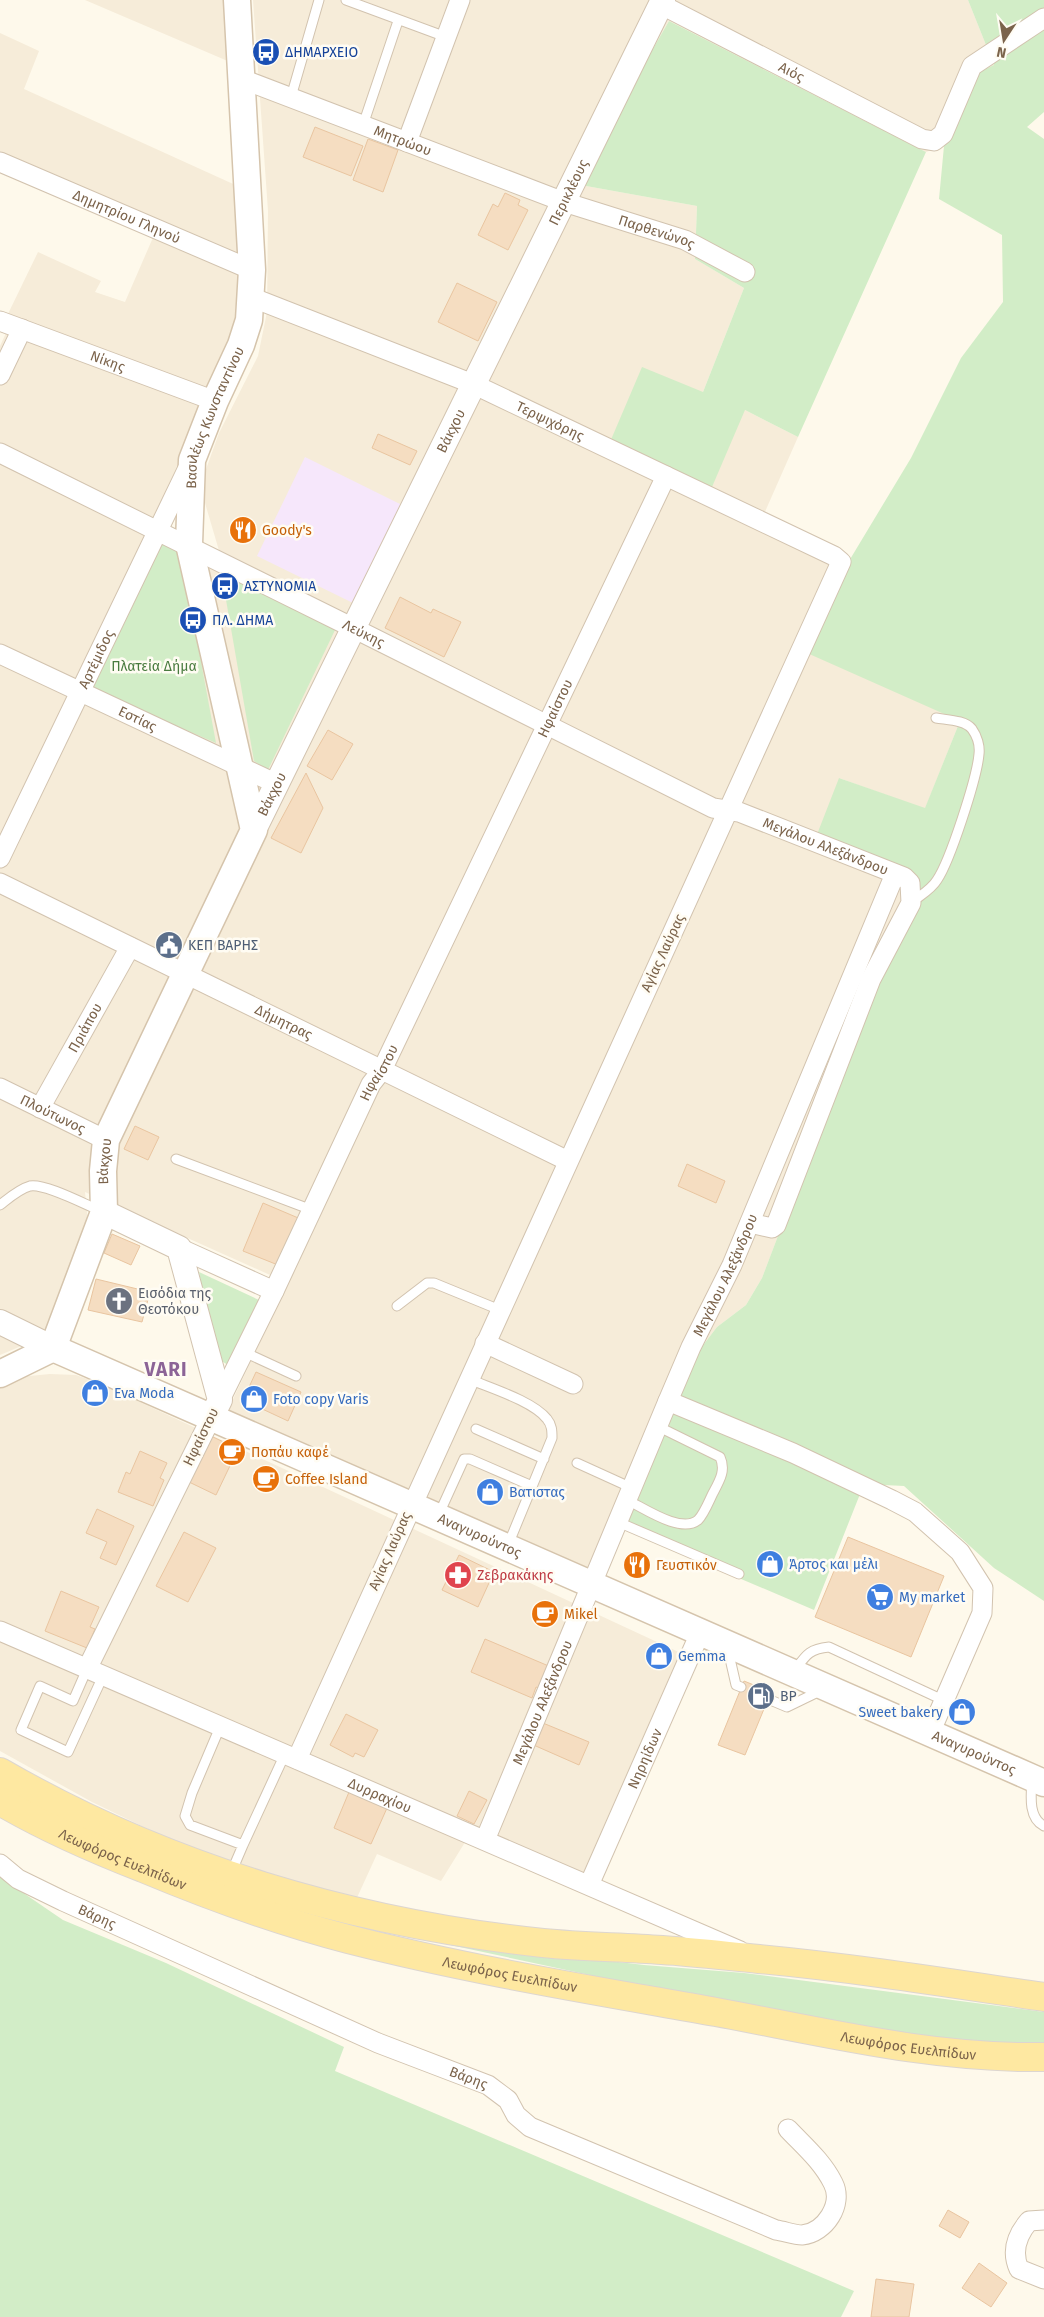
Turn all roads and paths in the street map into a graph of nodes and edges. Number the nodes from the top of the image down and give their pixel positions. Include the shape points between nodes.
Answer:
1 (237, 0) edge
2 (320, 0) edge
3 (346, 0) edge
4 (460, 0) edge
5 (662, 2) edge
6 (1044, 18) edge
7 (398, 20) junction
8 (446, 37) junction
9 (242, 79) junction
10 (291, 97) junction
11 (363, 125) junction
12 (407, 142) junction
13 (0, 162) edge
14 (564, 202) junction
15 (252, 270) junction
16 (744, 272) dead end
17 (251, 297) junction
18 (0, 321) edge
19 (22, 329) junction
20 (0, 375) edge
21 (473, 384) junction
22 (215, 401) junction
23 (0, 453) edge
24 (192, 460) junction
25 (666, 476) junction
26 (159, 531) junction
27 (189, 544) junction
28 (841, 562) joint
29 (353, 630) junction
30 (0, 654) edge
31 (80, 692) junction
32 (936, 718) dead end
33 (546, 725) junction
34 (241, 768) junction
35 (277, 784) junction
36 (728, 811) junction
37 (254, 830) junction
38 (0, 858) edge
39 (895, 874) junction
40 (0, 883) edge
41 (911, 903) junction
42 (130, 947) junction
43 (185, 973) junction
44 (382, 1070) junction
45 (0, 1088) edge
46 (40, 1108) junction
47 (106, 1140) junction
48 (176, 1159) dead end
49 (568, 1161) junction
50 (0, 1205) edge
51 (312, 1210) junction
52 (104, 1212) junction
53 (750, 1223) junction
54 (179, 1248) junction
55 (274, 1291) junction
56 (397, 1306) dead end
57 (500, 1310) junction
58 (0, 1322) edge
59 (485, 1343) junction
60 (52, 1348) junction
61 (244, 1352) junction
62 (0, 1374) edge
63 (296, 1376) dead end
64 (469, 1379) junction
65 (573, 1384) dead end
66 (668, 1401) junction
67 (215, 1409) junction
68 (657, 1426) junction
69 (476, 1429) dead end
70 (544, 1459) junction
71 (578, 1463) dead end
72 (532, 1486) junction
73 (629, 1494) junction
74 (411, 1506) junction
75 (437, 1517) junction
76 (618, 1522) junction
77 (506, 1548) junction
78 (739, 1574) dead end
79 (591, 1585) junction
80 (0, 1632) edge
81 (700, 1632) junction
82 (727, 1644) junction
83 (95, 1672) junction
84 (793, 1673) junction
85 (741, 1687) dead end
86 (826, 1688) junction
87 (768, 1699) dead end
88 (943, 1700) junction
89 (220, 1726) junction
90 (930, 1733) junction
91 (291, 1757) junction
92 (0, 1772) edge
93 (1038, 1780) edge
94 (0, 1802) edge
95 (1044, 1826) edge
96 (485, 1840) junction
97 (243, 1845) junction
98 (0, 1864) edge
99 (230, 1875) junction
100 (589, 1886) junction
101 (760, 1959) junction
102 (1044, 1997) edge
103 (1044, 2057) edge
104 (788, 2129) dead end
105 (1044, 2220) edge
106 (1044, 2279) edge

1 - 9 main road, Βασιλέως Κωνσταντίνου
2 - 10 lane
3 - 7 lane
4 - 8 street
5 - 6 street, Αιός via 922,139 934,141 943,134 972,66
5 - 14 street, Περικλέους
7 - 8 lane
7 - 11 lane
8 - 12 street
9 - 10 street, Μητρώου
9 - 15 main road, Βασιλέως Κωνσταντίνου
10 - 11 street, Μητρώου
11 - 12 street, Μητρώου
12 - 14 street, Μητρώου
13 - 15 street, Δημητρίου Γληνού
14 - 16 street, Παρθενώνος via 685,240
14 - 21 street, Περικλέους
15 - 17 main road, Βασιλέως Κωνσταντίνου
17 - 21 street, Τερψιχόρης
17 - 22 main road, Βασιλέως Κωνσταντίνου via 249,320 241,345
18 - 19 street, Νίκης
19 - 20 street
19 - 22 street, Νίκης
21 - 25 street, Τερψιχόρης
21 - 29 street, Βάκχου
22 - 24 main road, Βασιλέως Κωνσταντίνου
23 - 26 street, Λεύκης
24 - 26 street, Αρτέμιδος
24 - 27 main road, Βασιλέως Κωνσταντίνου
25 - 28 street, Τερψιχόρης
25 - 33 street, Ηφαίστου
26 - 27 street, Λεύκης
26 - 31 street, Αρτέμιδος
27 - 29 street, Λεύκης
27 - 34 main road, Βασιλέως Κωνσταντίνου
28 - 36 street, Αγίας Λαύρας
29 - 33 street, Λεύκης
29 - 35 street, Βάκχου
30 - 31 street, Εστίας
31 - 34 street, Εστίας
31 - 38 street, Αρτέμιδος
32 - 41 lane via 964,723 971,728 980,752 945,863 936,881
33 - 36 street, Λεύκης via 713,808
33 - 44 street, Ηφαίστου
34 - 35 street, Εστίας
34 - 37 main road, Βασιλέως Κωνσταντίνου
35 - 37 street, Βάκχου
36 - 39 street, Μεγάλου Αλεξάνδρου via 738,812
36 - 49 street, Αγίας Λαύρας
37 - 43 main road, Βάκχου
39 - 41 street via 910,883
39 - 53 street, Μεγάλου Αλεξάνδρου
40 - 42 street, Δήμητρας
41 - 53 street via 868,987 776,1225 764,1228
42 - 43 street, Δήμητρας
42 - 46 street, Πριάπου
43 - 44 street, Δήμητρας
43 - 47 main road, Βάκχου
44 - 49 street, Δήμητρας
44 - 51 street, Ηφαίστου via 371,1084
45 - 46 street, Πλούτωνος
46 - 47 street, Πλούτωνος
47 - 52 main road, Βάκχου
48 - 51 lane
49 - 57 street, Αγίας Λαύρας
50 - 52 lane via 13,1194 31,1186 45,1188
51 - 55 street, Ηφαίστου
52 - 54 street
52 - 60 main road
53 - 66 street, Μεγάλου Αλεξάνδρου
54 - 55 street
54 - 67 street
55 - 61 street, Ηφαίστου
56 - 57 lane via 427,1283 434,1283
57 - 59 street, Αγίας Λαύρας
58 - 60 street
59 - 64 street, Αγίας Λαύρας
59 - 65 street
60 - 62 main road
60 - 67 main road, Αναγυρούντος
61 - 63 lane
61 - 67 street, Ηφαίστου
64 - 70 lane via 534,1408 547,1419 552,1428 552,1438
64 - 74 street, Αγίας Λαύρας
66 - 68 street, Μεγάλου Αλεξάνδρου
66 - 88 street via 793,1453 892,1500 914,1512 960,1552 983,1588 984,1600 982,1613
67 - 74 main road, Αναγυρούντος
67 - 83 street, Ηφαίστου
68 - 73 street, Μεγάλου Αλεξάνδρου
68 - 73 lane via 720,1457 722,1476 699,1518 690,1524 678,1524
69 - 70 lane
70 - 72 lane
71 - 73 lane
72 - 75 lane via 464,1459
72 - 77 lane
73 - 76 street, Μεγάλου Αλεξάνδρου
74 - 75 main road, Αναγυρούντος
74 - 91 street, Αγίας Λαύρας
75 - 77 main road, Αναγυρούντος
76 - 78 lane
76 - 79 street, Μεγάλου Αλεξάνδρου
77 - 79 main road, Αναγυρούντος
79 - 81 main road, Αναγυρούντος
79 - 96 street, Μεγάλου Αλεξάνδρου
80 - 83 street, Δυρραχίου
81 - 82 main road, Αναγυρούντος
81 - 100 street, Νηρηίδων
82 - 84 main road, Αναγυρούντος
82 - 85 lane via 736,1685
83 - 83 lane via 68,1752 21,1730 40,1686 73,1701
83 - 89 street, Δυρραχίου
84 - 86 main road, Αναγυρούντος
84 - 88 lane via 815,1648 829,1647
86 - 87 lane via 787,1707
86 - 90 main road, Αναγυρούντος
88 - 90 street
89 - 91 street, Δυρραχίου
89 - 97 lane via 185,1816 190,1824
90 - 93 main road, Αναγυρούντος
91 - 96 street, Δυρραχίου
91 - 97 lane
92 - 99 main road, Λεωφόρος Ευελπίδων via 40,1795 115,1830 178,1858
93 - 95 lane via 1031,1800 1034,1816
94 - 103 main road, Λεωφόρος Ευελπίδων via 37,1823 191,1888 266,1915 347,1938 426,1957 636,1998 945,2053
96 - 100 street, Δυρραχίου
97 - 99 lane
98 - 104 street, Βάρης via 18,1879 62,1901 378,2042 488,2085 508,2100 516,2115 530,2127 776,2230 801,2235 816,2232 828,2219 836,2203 834,2184 819,2160
99 - 101 main road, Λεωφόρος Ευελπίδων via 329,1906 457,1932 545,1944
100 - 101 street, Δυρραχίου
101 - 102 main road, Λεωφόρος Ευελπίδων
105 - 106 street via 1029,2221 1020,2232 1015,2251 1018,2268

